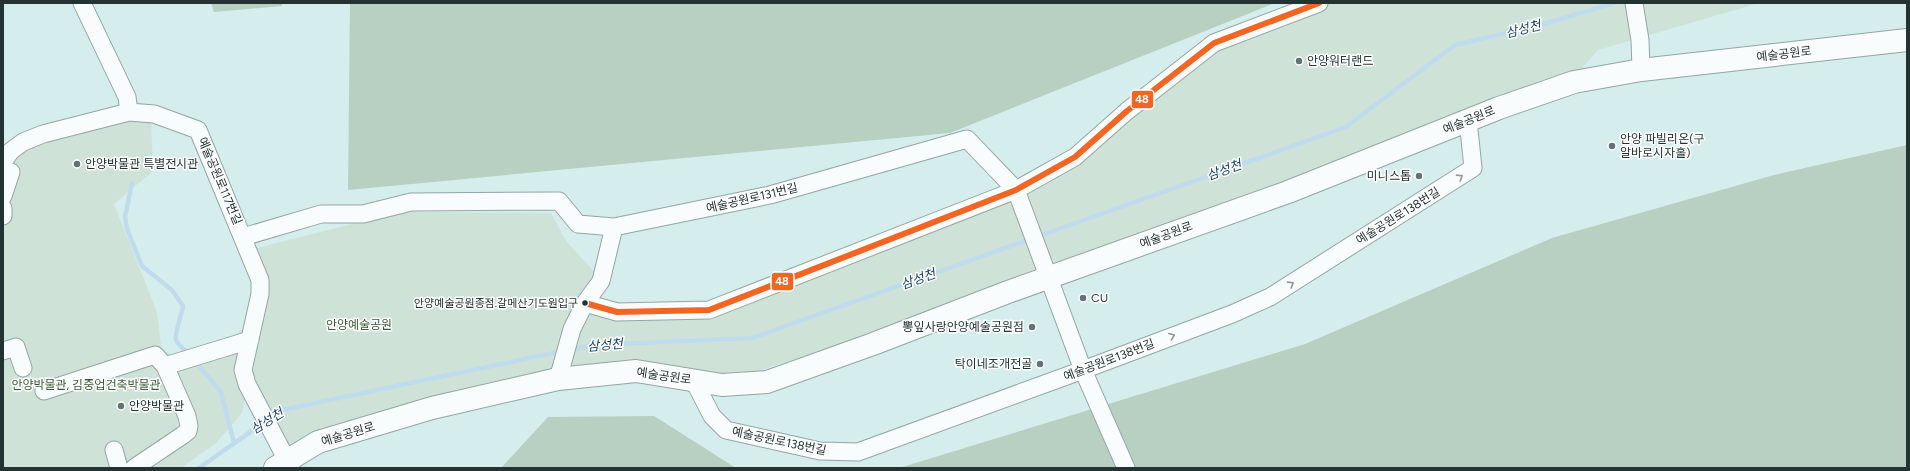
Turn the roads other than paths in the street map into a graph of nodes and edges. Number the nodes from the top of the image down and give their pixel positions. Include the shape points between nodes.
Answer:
1 (82, 3) edge
2 (1319, 3) edge
3 (1634, 3) edge
4 (1907, 40) edge
5 (1641, 70) junction
6 (129, 112) junction
7 (1468, 120) junction
8 (7, 167) edge
9 (3, 196) edge
10 (1019, 198) junction
11 (3, 208) edge
12 (3, 216) edge
13 (614, 227) junction
14 (243, 237) junction
15 (1046, 269) junction
16 (585, 303) junction
17 (250, 340) junction
18 (3, 350) edge
19 (165, 366) junction
20 (23, 368) dead end
21 (1084, 370) junction
22 (559, 372) junction
23 (694, 381) junction
24 (44, 391) dead end
25 (114, 450) dead end
26 (284, 461) edge
27 (119, 468) edge
28 (134, 468) edge
29 (1126, 468) edge

1 - 6 street via 127,97
2 - 10 street via 1214,43 1127,111 1074,157
3 - 5 street via 1640,40
4 - 5 street, 예술공원로
5 - 7 street, 예술공원로 via 1574,82
6 - 8 street, 예술공원로117번길 via 43,134 23,142 11,152
6 - 14 street, 예술공원로117번길 via 154,114 198,130
7 - 15 street, 예술공원로 via 1288,192
21 -> 7 street, 예술공원로138번길 via 1270,297 1473,168
8 - 9 street
10 - 13 street, 예술공원로131번길 via 967,138 770,195
10 - 15 street
10 - 16 street via 710,310 617,312
11 - 12 street
13 - 14 street, 예술공원로131번길 via 578,224 559,201 411,202 363,214 321,214
13 - 16 street via 600,281
14 - 17 street, 예술공원로117번길 via 260,280 260,294
15 - 21 street
15 - 23 street, 예술공원로 via 873,344 767,382 722,385
16 - 22 street via 572,329
17 - 19 street
17 - 26 street, 예술공원로117번길 via 243,370 247,384
18 - 20 street via 16,347
19 - 24 street via 155,355
19 - 28 street via 187,416 188,431
21 - 23 street, 예술공원로138번길 via 858,452 820,451 726,430 712,416
21 - 29 street
22 - 23 street, 예술공원로 via 636,371
22 - 26 street, 예술공원로 via 318,442
25 - 27 street

